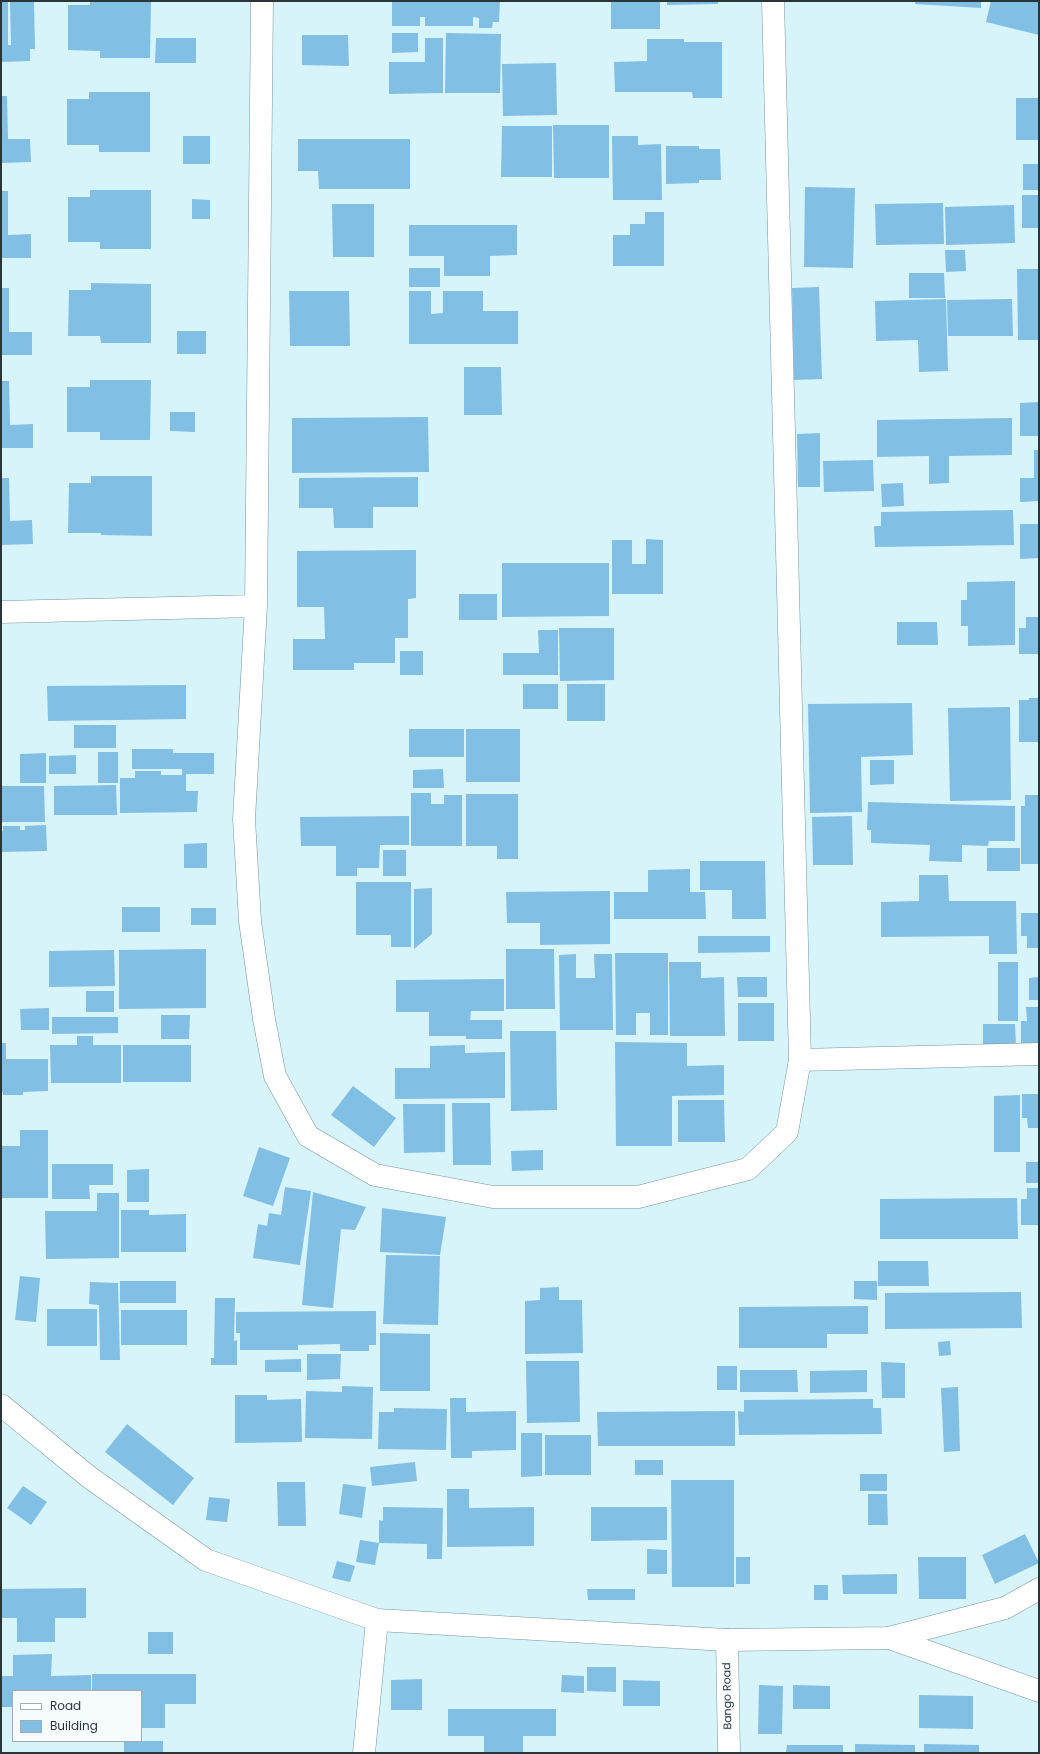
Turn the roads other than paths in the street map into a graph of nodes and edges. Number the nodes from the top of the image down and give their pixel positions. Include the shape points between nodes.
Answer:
1 (262, 1) edge
2 (774, 1) edge
3 (256, 606) junction
4 (1, 612) edge
5 (1039, 1054) edge
6 (800, 1060) junction
7 (1, 1405) edge
8 (1039, 1589) edge
9 (377, 1620) junction
10 (889, 1638) junction
11 (727, 1640) junction
12 (1039, 1691) edge
13 (364, 1753) edge
14 (729, 1753) edge

1 - 3 street
2 - 6 street
3 - 4 street
3 - 6 street via 244,819 250,921 275,1076 308,1136 375,1175 493,1197 638,1197 748,1169 787,1132
5 - 6 street
7 - 9 street via 89,1476 206,1560
8 - 10 street via 1004,1608
9 - 11 street
9 - 13 street
10 - 11 street
10 - 12 street
11 - 14 street, Bango Road

